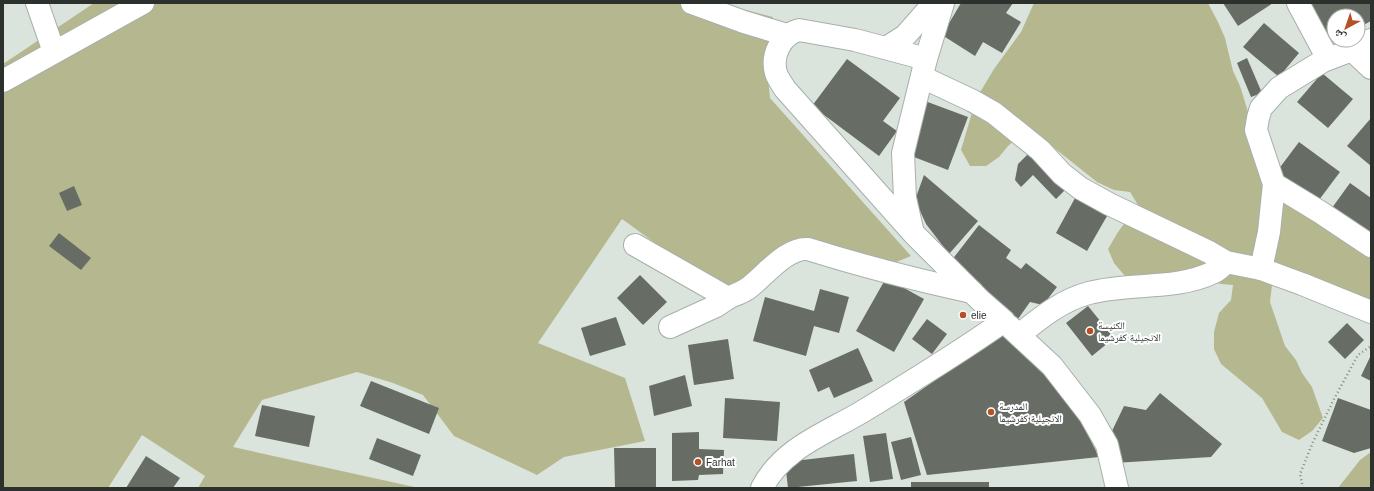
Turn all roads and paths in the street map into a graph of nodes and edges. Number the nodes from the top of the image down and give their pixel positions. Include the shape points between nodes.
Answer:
1 (37, 3) edge
2 (144, 3) edge
3 (692, 3) edge
4 (934, 3) edge
5 (943, 3) edge
6 (1298, 3) edge
7 (787, 35) junction
8 (886, 48) junction
9 (1355, 48) edge
10 (1363, 48) edge
11 (54, 52) junction
12 (1328, 59) junction
13 (924, 68) junction
14 (1371, 68) edge
15 (3, 81) edge
16 (902, 165) junction
17 (861, 173) junction
18 (1274, 184) junction
19 (914, 234) junction
20 (635, 245) dead end
21 (1371, 246) edge
22 (1226, 262) junction
23 (1261, 269) junction
24 (972, 292) junction
25 (728, 298) junction
26 (1371, 312) edge
27 (670, 327) dead end
28 (1011, 328) junction
29 (1371, 346) edge
30 (762, 488) edge
31 (1117, 488) edge
32 (1302, 488) edge

1 - 11 street
2 - 11 street
3 - 7 street
4 - 8 street via 904,36
5 - 13 street
6 - 12 street
7 - 8 street via 799,30
7 - 17 street via 776,52 774,63 780,81
8 - 13 street
9 - 12 street
10 - 14 street
11 - 15 street
12 - 18 street via 1279,88 1261,108 1256,130
13 - 16 street via 902,153
13 - 22 street via 994,113 1040,150 1062,174 1080,188
16 - 17 street via 888,176 878,177
16 - 19 street via 905,198
17 - 19 street
18 - 21 street
18 - 23 street via 1269,232
19 - 24 street
20 - 25 street
22 - 23 street
22 - 28 street via 1216,271 1196,278 1089,293 1064,302 1041,318
23 - 26 street
24 - 25 street via 802,248 783,258 747,289
24 - 28 street
25 - 27 street
28 - 30 street via 983,336 792,452 777,465
28 - 31 street via 1052,366 1090,415 1107,445
29 - 32 path via 1358,355 1325,417 1300,474

